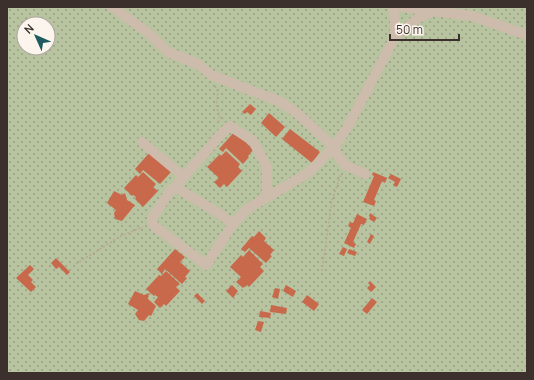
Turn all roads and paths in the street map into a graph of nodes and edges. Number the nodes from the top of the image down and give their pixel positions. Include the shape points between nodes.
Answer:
1 (112, 7) edge
2 (393, 7) edge
3 (402, 7) edge
4 (436, 10) junction
5 (527, 36) edge
6 (395, 37) junction
7 (211, 75) junction
8 (216, 128) dead end
9 (142, 142) dead end
10 (334, 147) junction
11 (345, 165) junction
12 (365, 174) dead end
13 (184, 176) junction
14 (175, 187) junction
15 (267, 197) junction
16 (233, 224) junction
17 (153, 225) junction
18 (76, 264) dead end
19 (322, 271) dead end

1 - 7 street via 168,52 198,64
2 - 6 street
3 - 4 street
4 - 5 street via 472,16
4 - 6 street via 418,18
6 - 10 street via 347,128
7 - 8 path via 218,93 216,105 220,117
7 - 10 street via 281,102
9 - 13 street
10 - 11 street
10 - 15 street via 308,173
11 - 12 street
11 - 19 path via 332,200
13 - 14 street
13 - 15 street via 230,126 253,141 267,167
14 - 16 street
14 - 17 street via 152,218
15 - 16 street via 247,209
16 - 17 street via 206,265
17 - 18 path via 121,236

